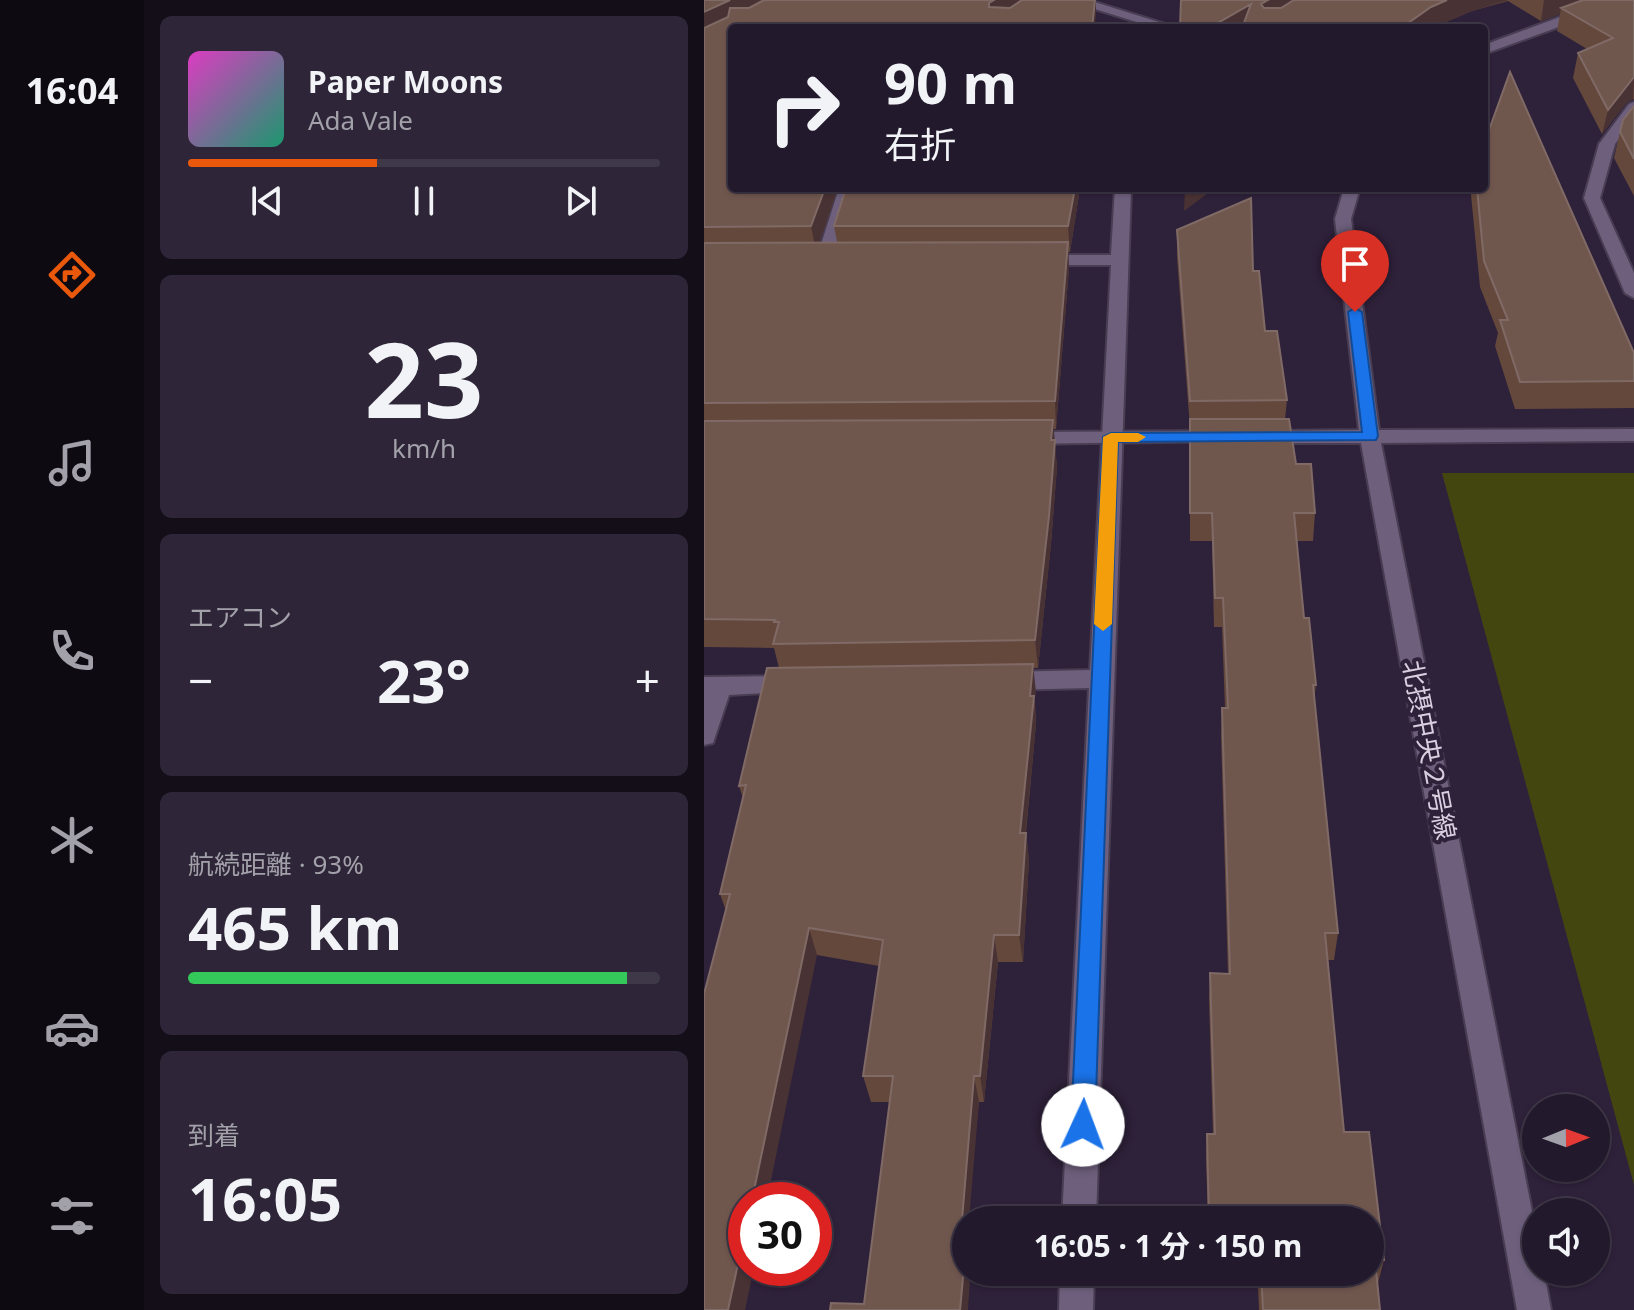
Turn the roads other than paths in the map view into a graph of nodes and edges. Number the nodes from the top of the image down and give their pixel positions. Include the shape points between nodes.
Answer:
1 (1073, 0) edge
2 (1634, 3) edge
3 (1157, 24) edge
4 (1488, 49) edge
5 (1634, 107) edge
6 (1607, 144) junction
7 (1634, 144) edge
8 (846, 192) edge
9 (1123, 192) edge
10 (1351, 192) edge
11 (825, 260) edge
12 (1025, 260) edge
13 (1117, 260) junction
14 (1630, 272) edge
15 (1634, 293) edge
16 (1634, 435) edge
17 (1370, 436) junction
18 (1111, 437) junction
19 (1001, 438) edge
20 (1101, 679) junction
21 (974, 682) edge
22 (814, 685) edge
23 (711, 686) edge
24 (704, 736) edge
25 (1080, 1206) edge
26 (1077, 1286) edge
27 (1076, 1310) edge
28 (1534, 1310) edge

1 - 3 street
2 - 4 street via 1592,10
5 - 6 street
6 - 7 street
6 - 14 street via 1592,198
8 - 11 street
9 - 13 street
10 - 17 street, 北摂中央２号線 via 1343,219
12 - 13 street
13 - 18 street
14 - 15 street
16 - 17 street
17 - 18 street
17 - 28 street, 北摂中央２号線
18 - 19 street
18 - 20 street
20 - 21 street
20 - 25 street
22 - 23 street
23 - 24 street
26 - 27 street

